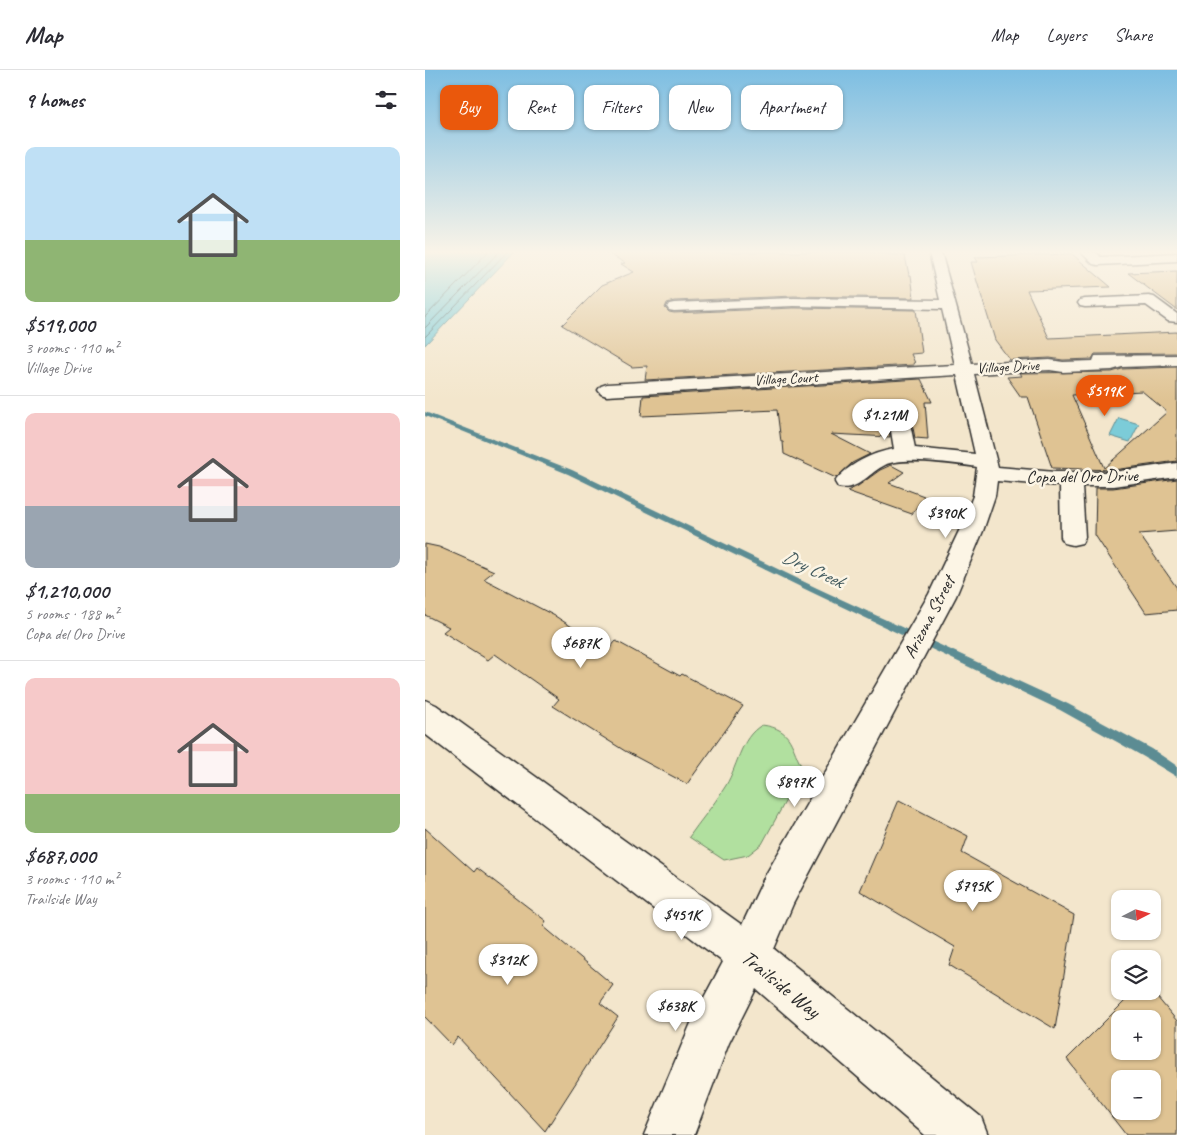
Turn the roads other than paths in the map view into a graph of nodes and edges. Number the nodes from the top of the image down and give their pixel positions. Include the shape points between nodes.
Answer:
1 (948, 302) edge
2 (1085, 302) dead end
3 (1095, 302) edge
4 (1151, 302) edge
5 (949, 305) junction
6 (673, 307) dead end
7 (1154, 318) dead end
8 (1175, 318) edge
9 (1177, 360) edge
10 (965, 369) junction
11 (607, 390) dead end
12 (899, 419) dead end
13 (906, 456) junction
14 (987, 468) junction
15 (1177, 470) edge
16 (1071, 478) junction
17 (846, 482) dead end
18 (1073, 537) dead end
19 (425, 715) edge
20 (750, 956) junction
21 (669, 1135) edge
22 (963, 1135) edge

1 - 5 street, Arizona Street
2 - 3 street
4 - 8 street
5 - 6 street via 794,302
5 - 10 street, Arizona Street
7 - 8 street
9 - 10 street, Village Drive via 1063,368 1050,365
10 - 11 street, Village Court
10 - 14 street, Arizona Street
12 - 13 street
13 - 14 street, Copa del Oro Drive via 955,456
13 - 17 street, Copa del Oro Drive via 882,458
14 - 16 street, Copa del Oro Drive
14 - 20 street, Arizona Street via 984,496 941,596 779,890
15 - 16 street, Copa del Oro Drive via 1113,479
16 - 18 street
19 - 20 street, Trailside Way
20 - 21 street, Arizona Street via 710,1032
20 - 22 street, Trailside Way

